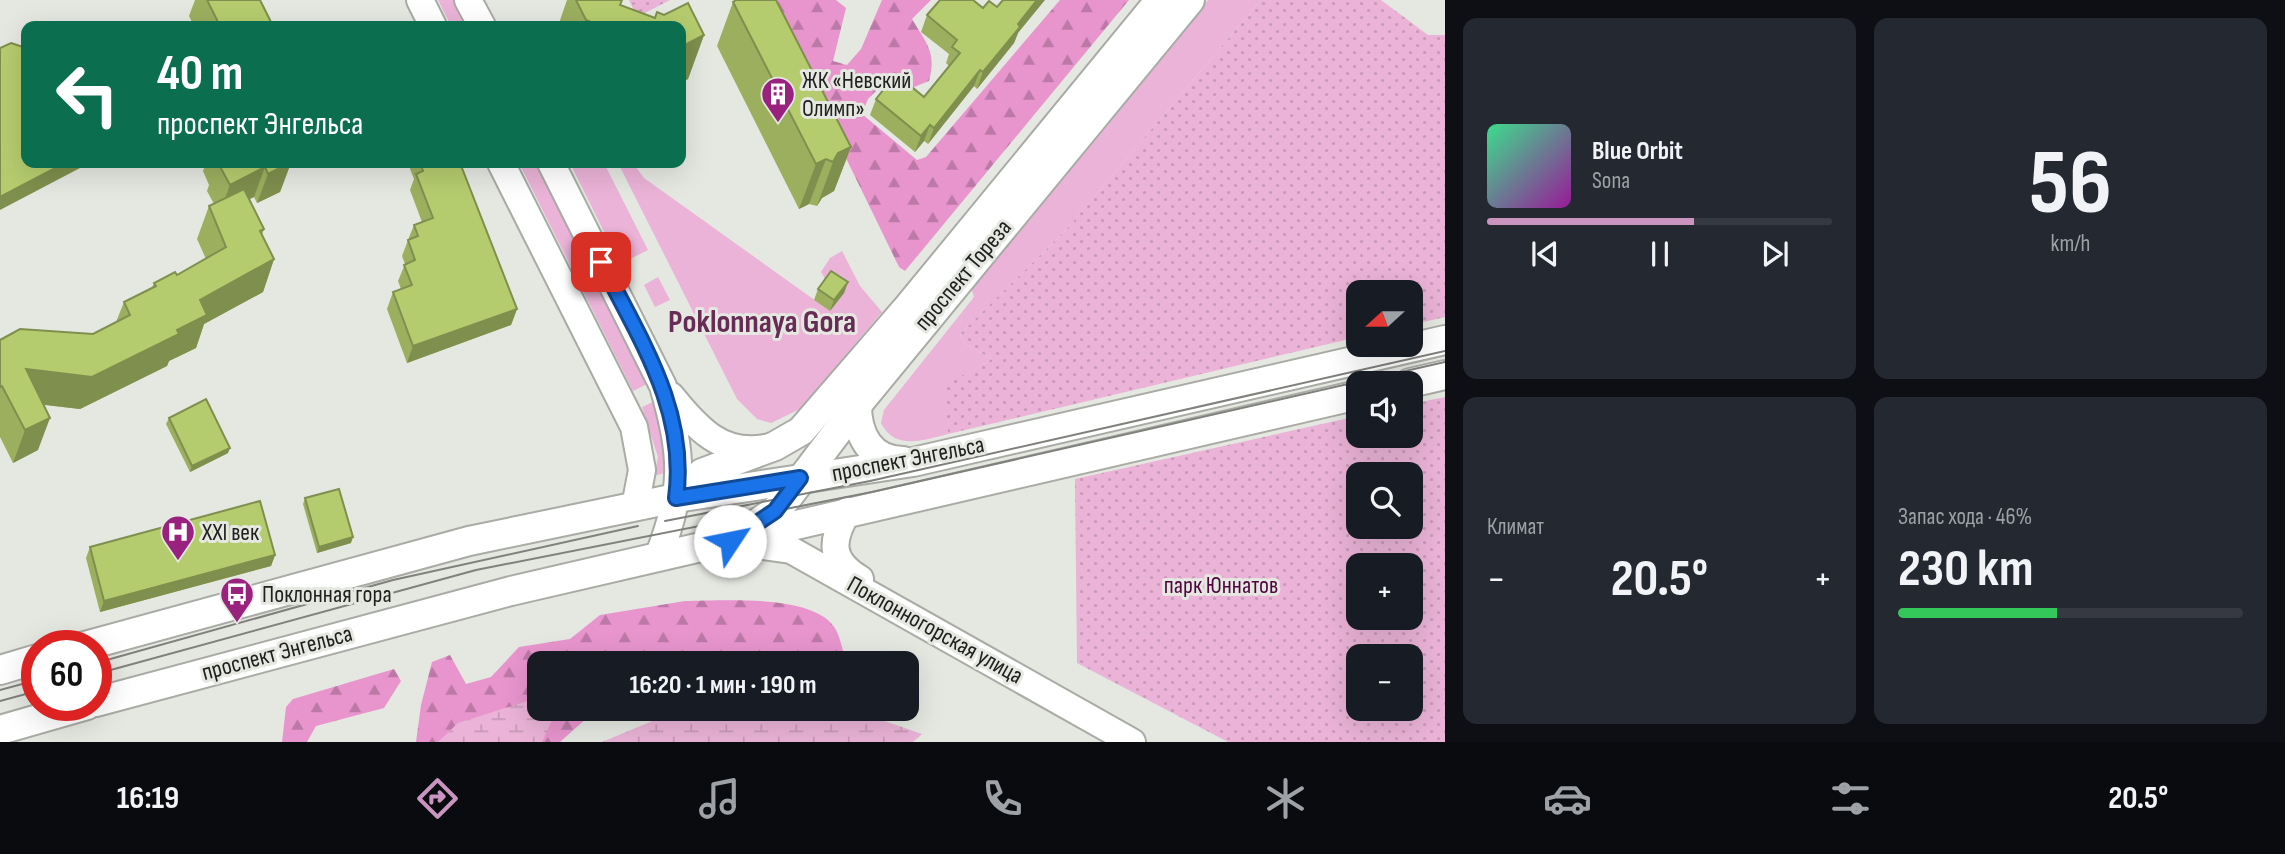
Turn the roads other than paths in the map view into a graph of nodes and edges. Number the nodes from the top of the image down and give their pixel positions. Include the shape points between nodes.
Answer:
1 (420, 0) edge
2 (468, 0) edge
3 (1160, 0) edge
4 (1190, 0) edge
5 (430, 21) edge
6 (479, 21) edge
7 (504, 168) edge
8 (554, 168) edge
9 (1445, 340) edge
10 (1445, 375) edge
11 (1423, 380) edge
12 (663, 386) junction
13 (1346, 398) edge
14 (857, 405) junction
15 (775, 446) junction
16 (913, 462) junction
17 (800, 478) junction
18 (676, 498) junction
19 (635, 506) junction
20 (848, 511) junction
21 (730, 541) junction
22 (658, 557) junction
23 (112, 639) edge
24 (21, 664) edge
25 (0, 670) edge
26 (112, 698) edge
27 (31, 721) edge
28 (0, 730) edge
29 (1132, 742) edge
30 (1154, 742) edge

1 - 5 main road
2 - 6 main road
3 - 15 main road, проспект Тореза via 828,403 802,431
4 - 14 main road, проспект Тореза
7 - 19 main road via 635,428 642,470
8 - 12 main road
9 - 16 main road, проспект Энгельса
10 - 11 main road
12 - 15 main road via 710,438 753,450
12 - 18 main road via 679,447
13 - 20 main road, проспект Энгельса
14 - 16 main road via 857,424 864,441 877,454
14 - 17 main road, проспект Тореза
15 - 18 main road, проспект Тореза via 702,473
16 - 17 main road, проспект Энгельса
17 - 18 main road, проспект Энгельса
17 - 21 main road, проспект Тореза via 775,511
18 - 19 main road, проспект Энгельса
18 - 22 main road
19 - 23 main road, проспект Энгельса via 468,541
20 - 21 main road, проспект Энгельса
20 - 30 main road, Поклонногорская улица via 836,530 835,545 844,570
21 - 22 main road, проспект Энгельса
21 - 29 main road, Поклонногорская улица via 791,550
22 - 26 main road, проспект Энгельса via 474,600
24 - 25 main road
27 - 28 main road

